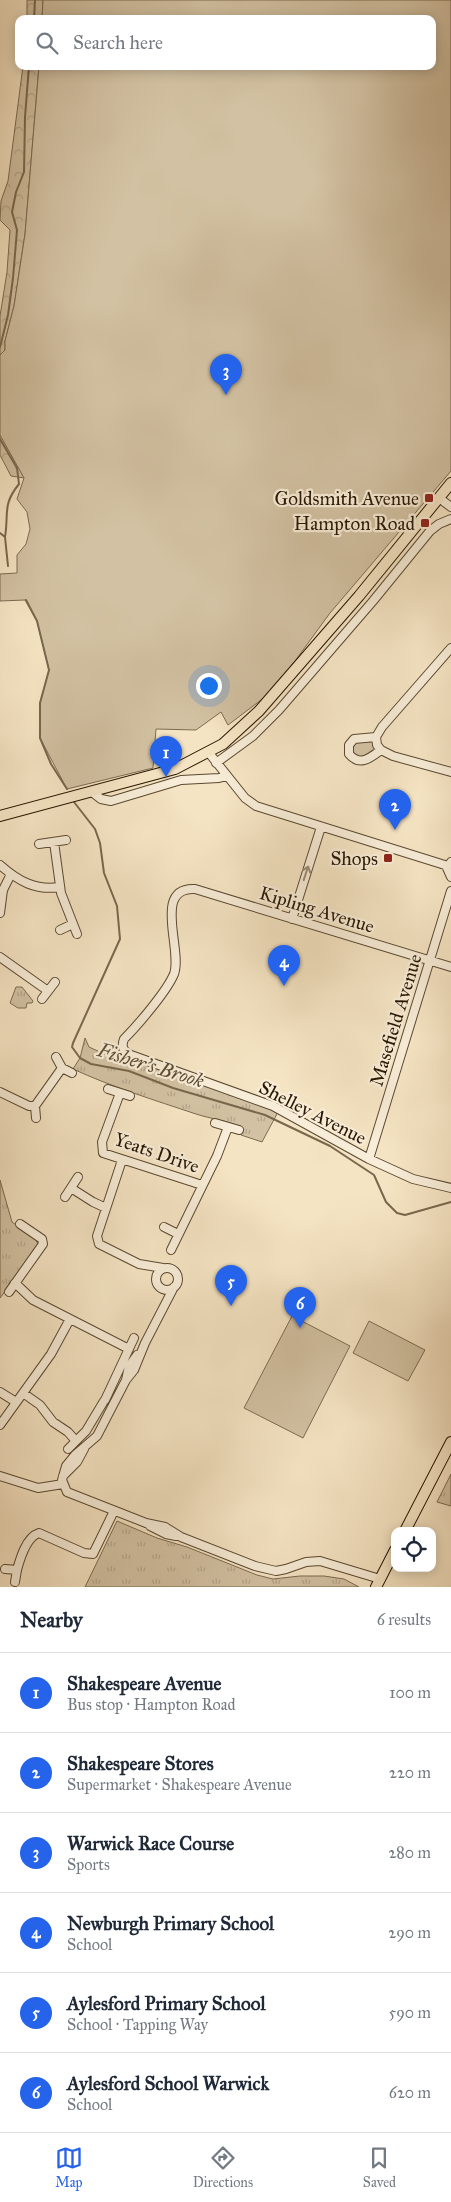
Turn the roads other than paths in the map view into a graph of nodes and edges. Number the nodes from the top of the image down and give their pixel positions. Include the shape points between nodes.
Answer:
1 (451, 483) edge
2 (439, 498) junction
3 (451, 507) edge
4 (451, 519) edge
5 (451, 648) edge
6 (376, 737) junction
7 (380, 750) junction
8 (209, 753) junction
9 (216, 763) junction
10 (451, 772) edge
11 (226, 776) junction
12 (92, 792) junction
13 (0, 816) edge
14 (321, 827) junction
15 (66, 840) dead end
16 (54, 842) junction
17 (39, 844) dead end
18 (449, 864) edge
19 (0, 865) edge
20 (11, 874) junction
21 (451, 877) edge
22 (60, 887) junction
23 (451, 891) edge
24 (0, 912) edge
25 (292, 919) junction
26 (73, 924) junction
27 (60, 930) dead end
28 (77, 934) dead end
29 (0, 957) edge
30 (430, 960) junction
31 (451, 967) edge
32 (55, 982) dead end
33 (48, 991) junction
34 (42, 1000) dead end
35 (131, 1055) joint
36 (56, 1057) dead end
37 (62, 1068) junction
38 (72, 1073) dead end
39 (108, 1089) dead end
40 (0, 1092) edge
41 (120, 1093) junction
42 (130, 1096) dead end
43 (35, 1106) junction
44 (36, 1118) dead end
45 (216, 1123) dead end
46 (228, 1127) junction
47 (239, 1130) dead end
48 (369, 1159) junction
49 (122, 1160) junction
50 (78, 1176) dead end
51 (202, 1186) junction
52 (71, 1188) junction
53 (451, 1188) edge
54 (65, 1197) dead end
55 (106, 1208) junction
56 (20, 1224) dead end
57 (164, 1227) dead end
58 (178, 1234) junction
59 (171, 1250) dead end
60 (139, 1264) junction
61 (163, 1268) junction
62 (15, 1283) junction
63 (157, 1283) junction
64 (174, 1287) junction
65 (9, 1292) dead end
66 (160, 1313) junction
67 (70, 1319) junction
68 (134, 1338) dead end
69 (129, 1349) junction
70 (0, 1392) edge
71 (23, 1393) junction
72 (16, 1402) junction
73 (0, 1425) edge
74 (76, 1440) junction
75 (451, 1442) edge
76 (68, 1449) dead end
77 (0, 1476) edge
78 (63, 1480) junction
79 (114, 1511) junction
80 (406, 1527) edge
81 (391, 1558) edge
82 (5, 1569) dead end
83 (17, 1570) junction
84 (15, 1582) dead end
85 (378, 1583) edge

1 - 2 main road
2 - 3 street
2 - 8 main road via 259,711
4 - 9 street via 430,530 270,720
5 - 6 street
6 - 7 street
6 - 7 street via 354,739 349,745 349,754 363,761
7 - 10 street
8 - 9 street
8 - 12 main road via 175,769
9 - 11 street
11 - 12 street via 181,780 111,801
11 - 14 street via 256,806
12 - 13 main road
14 - 18 street
25 -> 14 street
15 - 16 street
16 - 17 street
16 - 22 street
18 - 21 street
19 - 20 street
20 - 22 street via 35,887
20 - 24 street via 3,890
22 - 26 street
23 - 30 street, Masefield Avenue
25 - 30 street, Kipling Avenue
25 - 35 street, Kipling Avenue via 195,889 180,892 171,904 176,957 174,972 166,987 124,1039 123,1048
26 - 27 street
26 - 28 street
29 - 33 street
30 - 31 street, Kipling Avenue
30 - 48 street, Masefield Avenue
32 - 33 street
33 - 34 street
35 - 48 street, Shelley Avenue via 272,1106
36 - 37 street
37 - 38 street
37 - 43 street
39 - 41 street
40 - 43 street
41 - 42 street
41 - 49 street, Yeats Drive via 101,1147 105,1154
43 - 44 street
45 - 46 street
46 - 47 street
46 - 51 street
48 - 53 street, Shelley Avenue via 420,1182
49 - 51 street, Yeats Drive
49 - 55 street
50 - 52 street
51 - 58 street
52 - 54 street
52 - 55 street
55 - 60 street via 97,1236 99,1244
56 - 62 street via 42,1239 43,1244
57 - 58 street
58 - 59 street
60 - 61 street
60 - 63 street
61 - 63 street via 157,1273
61 - 64 street via 170,1268 177,1274
62 - 65 street
62 - 67 street via 33,1300
63 - 64 street via 166,1290
63 - 66 street
64 - 66 street
66 - 78 street via 129,1366 126,1380 97,1436 71,1458
67 - 69 street
67 - 71 street via 52,1354
68 - 69 street
69 - 74 street via 86,1431
70 - 72 street
71 - 72 street
71 - 74 street
72 - 73 street
74 - 76 street
75 - 80 main road
77 - 78 street via 38,1488
78 - 79 street via 70,1495
79 - 83 street via 93,1554 84,1554 39,1533 32,1536
79 - 85 street via 165,1527 181,1537 267,1570 286,1570 306,1562 320,1561
81 - 85 main road
82 - 83 street
83 - 84 street

